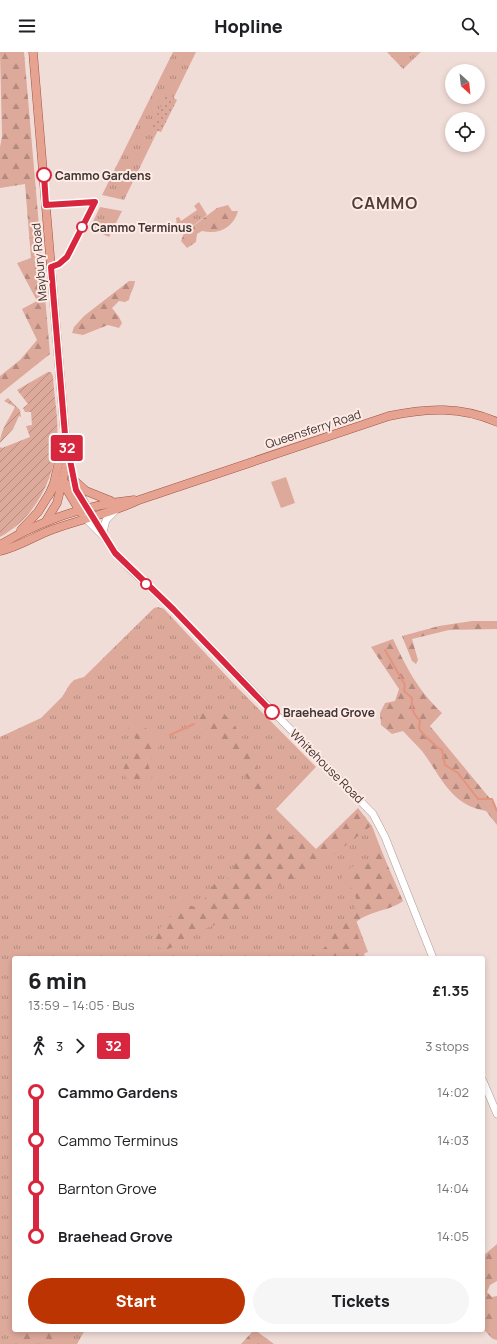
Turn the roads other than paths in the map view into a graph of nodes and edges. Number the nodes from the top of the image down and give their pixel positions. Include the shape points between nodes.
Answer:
1 (33, 52) edge
2 (497, 422) edge
3 (65, 435) junction
4 (68, 458) junction
5 (58, 470) junction
6 (72, 474) junction
7 (62, 483) junction
8 (76, 490) junction
9 (49, 495) junction
10 (115, 506) junction
11 (82, 508) junction
12 (89, 517) junction
13 (46, 521) junction
14 (16, 534) junction
15 (104, 535) junction
16 (31, 539) junction
17 (0, 545) edge
18 (0, 550) edge
19 (432, 956) edge
20 (485, 1086) edge
21 (497, 1114) edge

1 - 3 main road, Maybury Road
2 - 10 main road, Queensferry Road via 458,410 415,411 355,427
3 - 4 main road
3 - 5 main road, Maybury Road
4 - 6 main road
4 - 7 main road
5 - 7 main road
5 - 9 main road, Maybury Road
6 - 8 main road
6 - 10 main road via 82,489
7 - 8 main road
7 - 9 main road via 55,485
7 - 11 main road
7 - 13 main road via 56,503
8 - 11 main road
9 - 14 main road via 34,517
10 - 11 main road, Queensferry Road
10 - 12 main road, Queensferry Road
10 - 15 street via 106,520
11 - 12 main road
11 - 13 main road, Queensferry Road
12 - 15 street, Whitehouse Road
12 - 16 main road, Queensferry Road
13 - 14 main road, Queensferry Road
13 - 16 main road
14 - 17 main road, Queensferry Road
15 - 19 street, Whitehouse Road via 115,553 373,814 385,837
16 - 18 main road, Queensferry Road via 9,549
20 - 21 street

